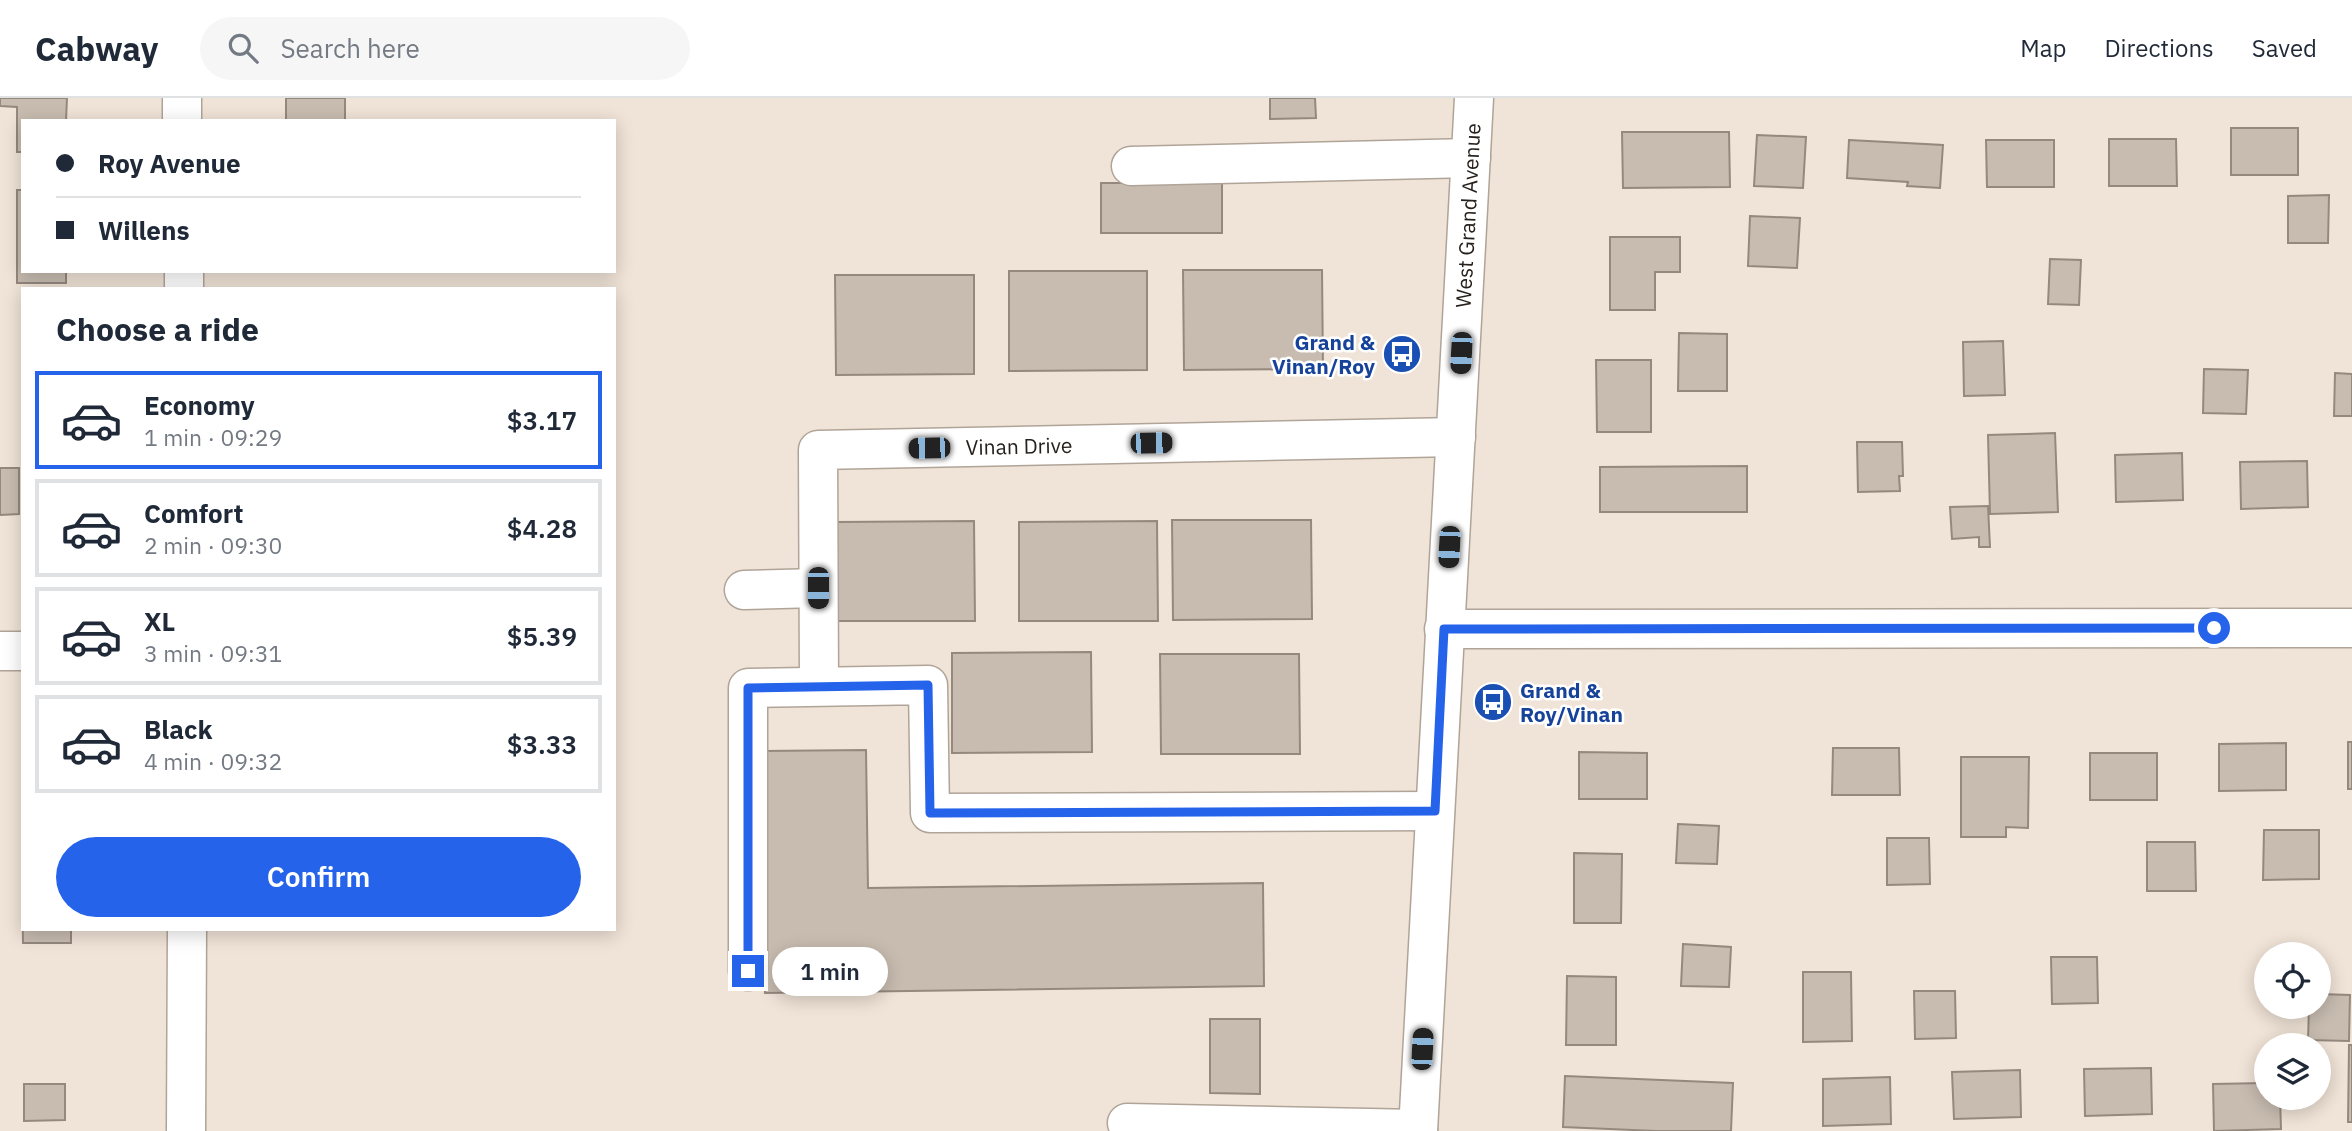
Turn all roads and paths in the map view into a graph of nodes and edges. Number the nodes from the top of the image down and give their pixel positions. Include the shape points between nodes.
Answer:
1 (182, 98) edge
2 (1474, 98) edge
3 (182, 119) edge
4 (1471, 158) junction
5 (1131, 166) dead end
6 (1456, 437) junction
7 (818, 588) junction
8 (744, 590) dead end
9 (2352, 628) edge
10 (1444, 629) junction
11 (0, 651) edge
12 (21, 651) edge
13 (818, 685) junction
14 (1435, 811) junction
15 (187, 931) edge
16 (748, 971) dead end
17 (1127, 1123) dead end
18 (1418, 1130) edge
19 (186, 1131) edge

1 - 3 street
2 - 4 street, West Grand Avenue
4 - 5 street
4 - 6 street, West Grand Avenue
6 - 7 street, Vinan Drive via 818,450
6 - 10 street, West Grand Avenue
7 - 8 street
7 - 13 street, Vinan Drive
9 - 10 street
10 - 14 street, West Grand Avenue
11 - 12 street
13 - 14 street via 928,685 930,813
13 - 16 street via 748,688
14 - 18 street, West Grand Avenue
15 - 19 street
17 - 18 street

